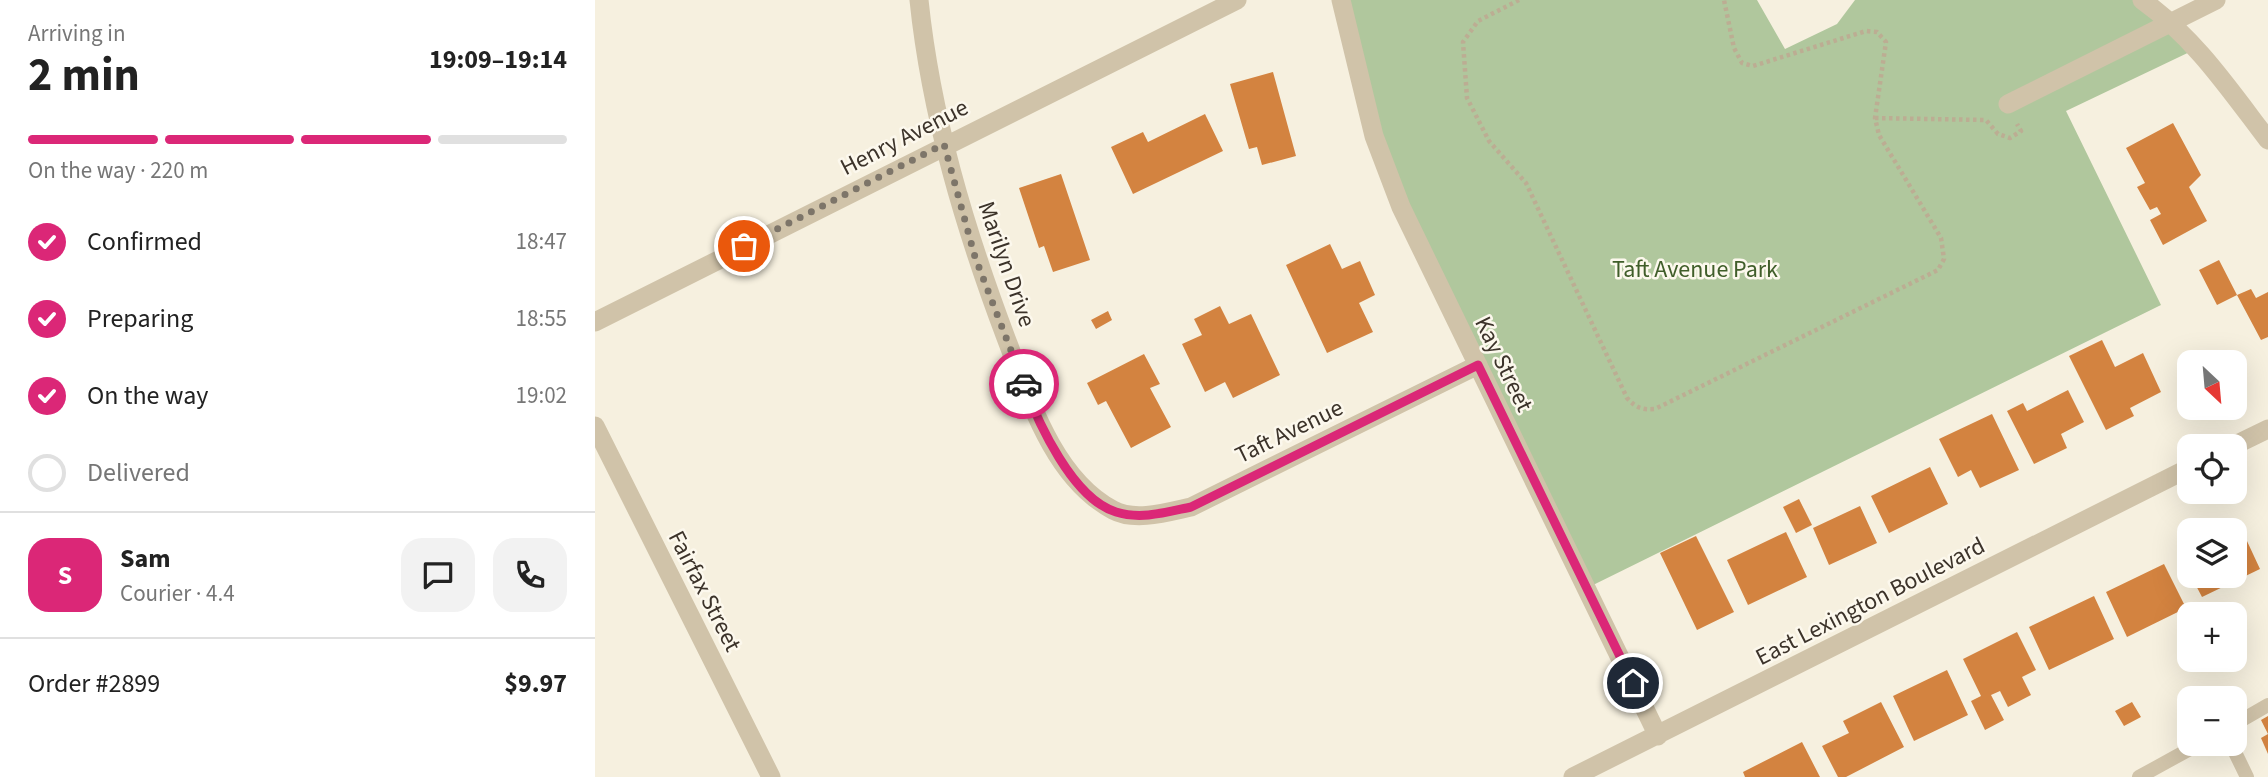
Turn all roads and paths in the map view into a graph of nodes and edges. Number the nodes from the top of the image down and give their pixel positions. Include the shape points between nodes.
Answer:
1 (919, 0) edge
2 (1237, 0) edge
3 (1341, 0) edge
4 (1519, 0) edge
5 (1724, 0) edge
6 (2142, 0) edge
7 (2216, 0) edge
8 (2172, 22) junction
9 (2008, 104) joint
10 (1875, 118) junction
11 (2268, 140) edge
12 (944, 144) junction
13 (595, 322) edge
14 (1478, 365) junction
15 (595, 426) edge
16 (2268, 429) edge
17 (2247, 439) edge
18 (2177, 474) edge
19 (1115, 512) joint
20 (2268, 705) edge
21 (2247, 717) edge
22 (1658, 736) junction
23 (2182, 756) edge
24 (2237, 756) edge
25 (2159, 772) edge
26 (771, 777) edge
27 (1573, 777) edge
28 (2139, 777) edge
29 (2247, 777) edge

1 - 12 street, Marilyn Drive
2 - 12 street, Henry Avenue
3 - 14 street, Kay Street via 1374,136 1401,207
4 - 10 path via 1478,20 1463,42 1467,98 1489,141 1526,183 1635,407 1655,409 1938,270 1944,259 1941,238 1879,135
5 - 10 path via 1734,48 1742,63 1753,66 1866,31 1877,32 1886,42
6 - 8 street
7 - 8 street
8 - 9 street
8 - 11 street via 2198,48
9 - 10 path via 2021,131 2010,138 1998,134 1986,120
12 - 13 street, Henry Avenue
12 - 19 street, Marilyn Drive via 975,257 1032,405 1083,490
14 - 19 street, Taft Avenue via 1191,507 1152,516
14 - 22 street, Kay Street
15 - 26 street, Fairfax Street
16 - 17 street
18 - 22 street, East Lexington Boulevard
20 - 21 lane
22 - 27 street, East Lexington Boulevard
23 - 25 lane
24 - 29 lane
25 - 28 lane

